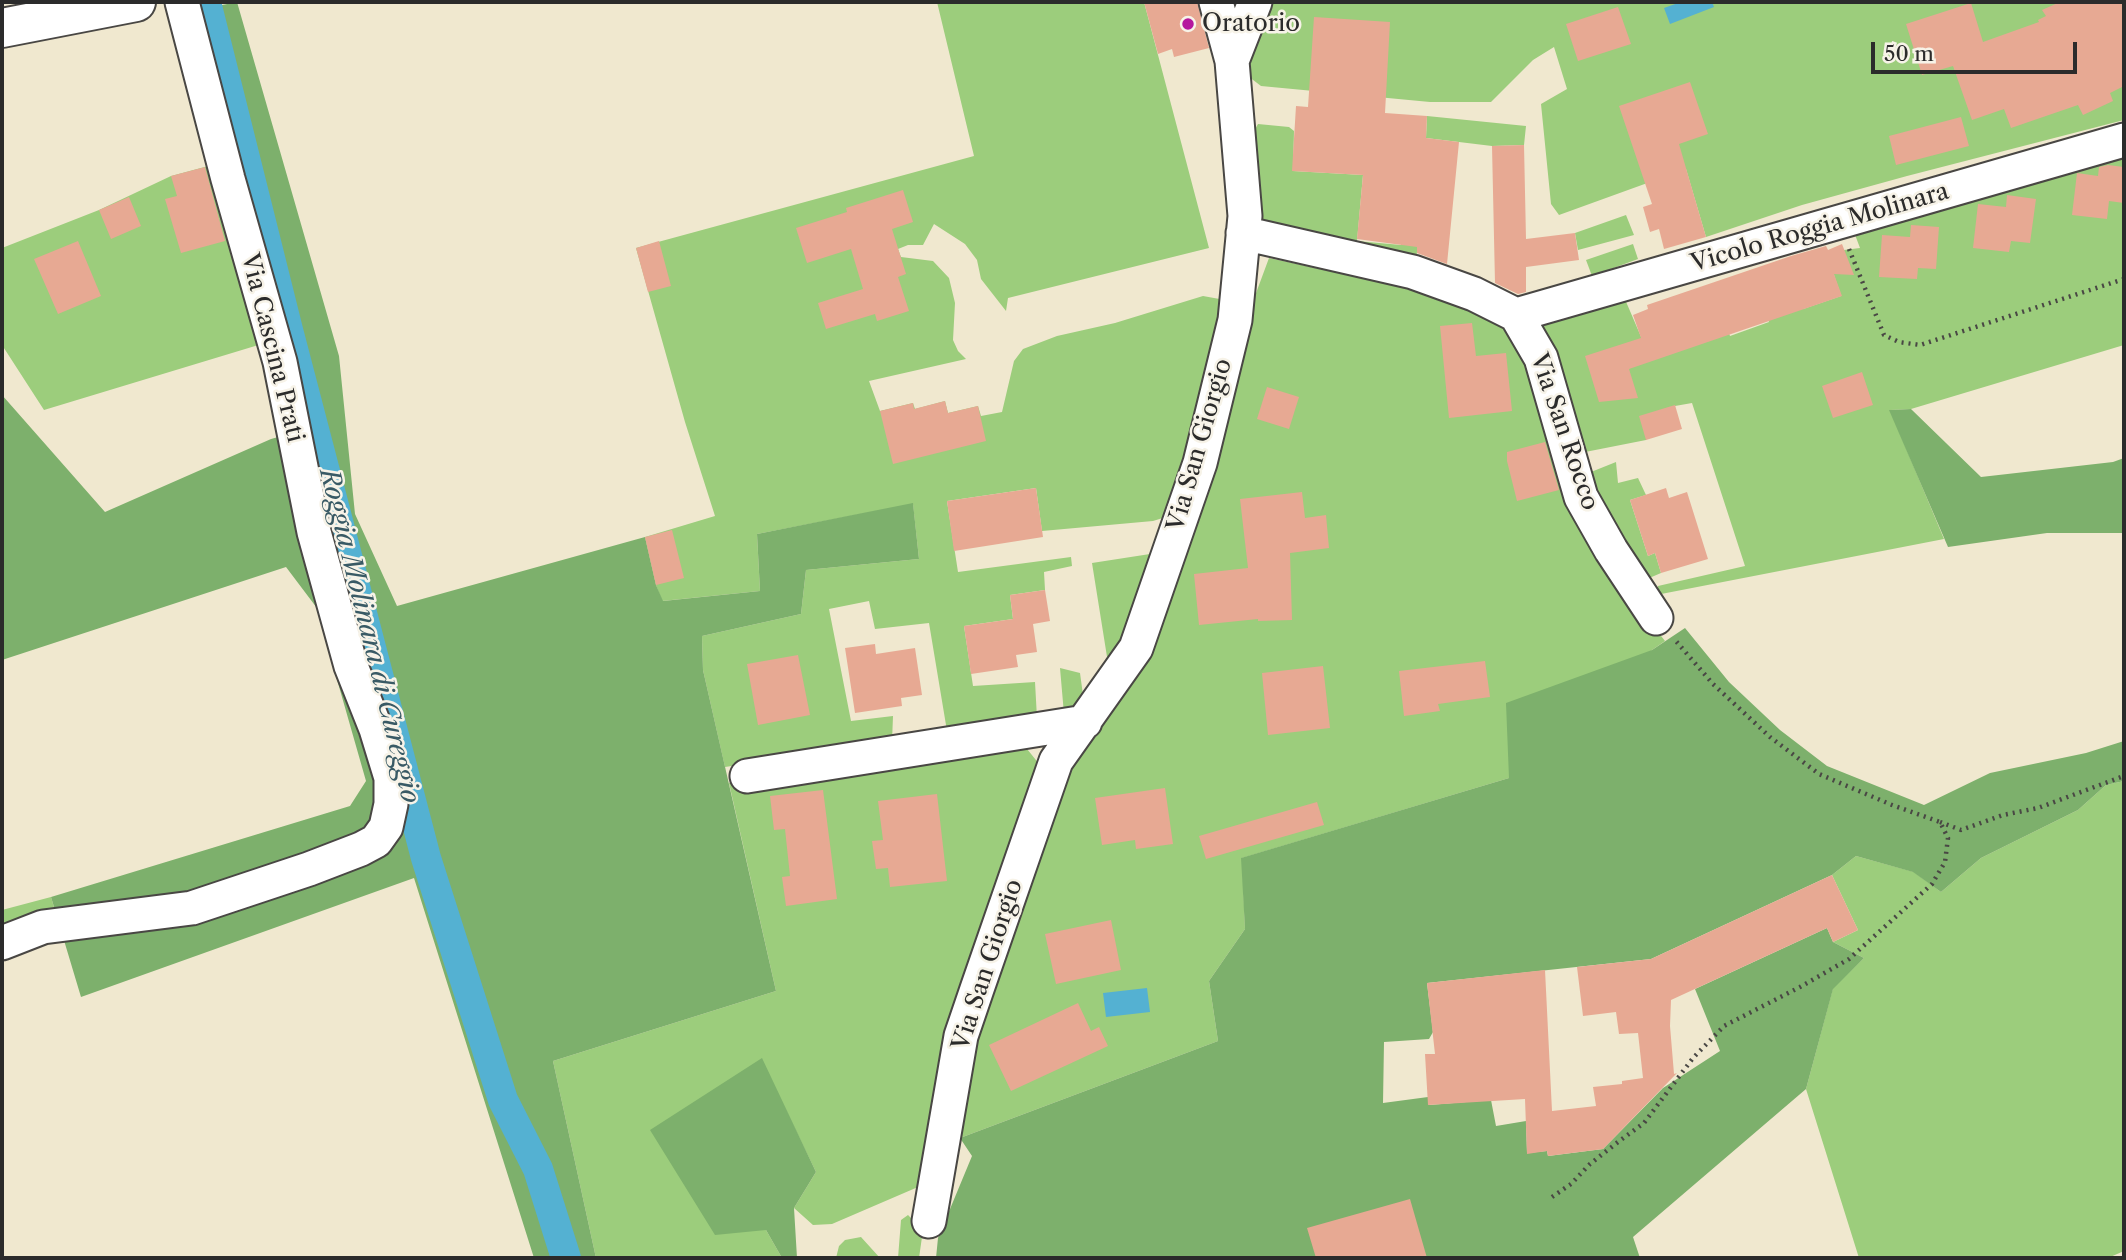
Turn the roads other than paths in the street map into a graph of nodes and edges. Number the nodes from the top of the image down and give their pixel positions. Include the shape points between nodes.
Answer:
1 (136, 2) edge
2 (182, 2) edge
3 (1216, 2) edge
4 (1255, 2) edge
5 (2, 28) edge
6 (1232, 61) junction
7 (2124, 140) edge
8 (1243, 233) junction
9 (1516, 315) junction
10 (1656, 618) road end
11 (1085, 722) junction
12 (747, 776) dead end
13 (2, 943) edge
14 (929, 1221) dead end

1 - 5 main road
2 - 13 street, Via Cascina Prati via 280,362 314,532 351,666 391,778 391,804 386,827 376,841 309,869 192,908 43,927
3 - 6 street
4 - 6 street
6 - 8 street
7 - 9 street, Vicolo Roggia Molinara
8 - 9 street via 1413,272
8 - 11 street, Via San Giorgio via 1235,320 1200,463 1136,648
9 - 10 street, Via San Rocco via 1541,358 1581,497
11 - 12 street
11 - 14 street, Via San Giorgio via 1056,761 961,1036

